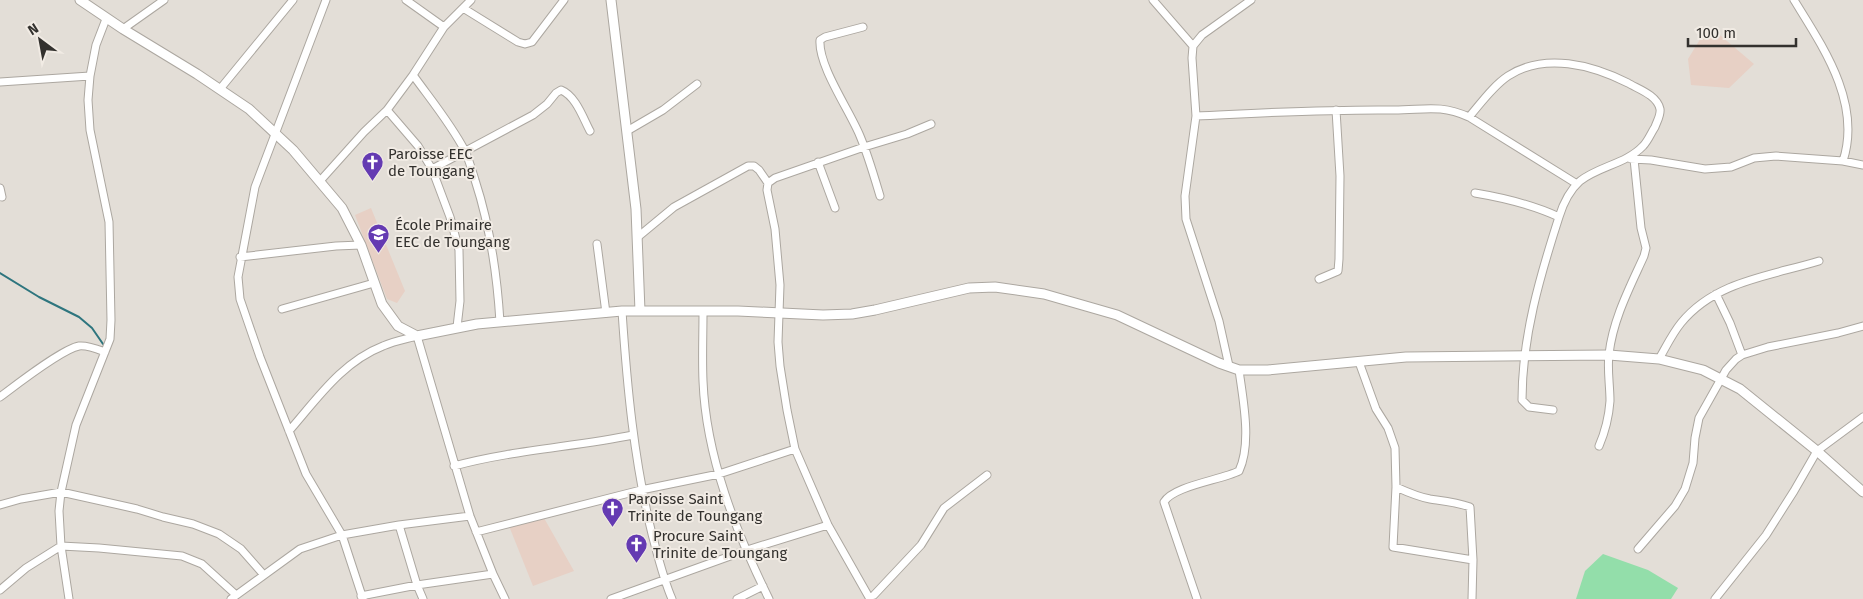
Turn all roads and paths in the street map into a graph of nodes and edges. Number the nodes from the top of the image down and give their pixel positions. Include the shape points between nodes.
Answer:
1 (80, 0) edge
2 (164, 0) edge
3 (294, 0) edge
4 (326, 0) edge
5 (406, 0) edge
6 (470, 0) edge
7 (564, 0) edge
8 (611, 0) edge
9 (1153, 0) edge
10 (1251, 0) edge
11 (1794, 0) edge
12 (463, 8) junction
13 (106, 18) junction
14 (444, 27) junction
15 (863, 27) dead end
16 (123, 30) junction
17 (1193, 46) junction
18 (90, 76) junction
19 (413, 76) junction
20 (0, 82) edge
21 (697, 84) dead end
22 (220, 89) junction
23 (388, 110) junction
24 (1336, 110) junction
25 (1196, 116) junction
26 (1469, 117) junction
27 (931, 124) dead end
28 (590, 131) dead end
29 (626, 131) junction
30 (275, 132) junction
31 (864, 146) junction
32 (465, 152) junction
33 (1626, 158) junction
34 (1634, 159) junction
35 (1843, 161) junction
36 (818, 162) junction
37 (1863, 165) edge
38 (432, 169) junction
39 (320, 181) junction
40 (768, 183) junction
41 (1577, 184) junction
42 (0, 188) edge
43 (1475, 193) dead end
44 (880, 196) dead end
45 (2, 197) dead end
46 (835, 208) dead end
47 (1559, 217) junction
48 (639, 236) junction
49 (597, 244) dead end
50 (361, 245) junction
51 (240, 257) junction
52 (1819, 261) dead end
53 (1319, 279) dead end
54 (374, 283) junction
55 (1716, 294) junction
56 (282, 309) dead end
57 (622, 311) junction
58 (640, 311) junction
59 (703, 312) junction
60 (606, 313) junction
61 (779, 313) junction
62 (500, 322) junction
63 (1863, 326) edge
64 (457, 328) junction
65 (417, 336) junction
66 (105, 352) junction
67 (1609, 355) junction
68 (1742, 355) junction
69 (1524, 356) junction
70 (1659, 359) junction
71 (1359, 362) junction
72 (1230, 366) junction
73 (1239, 370) junction
74 (1721, 379) junction
75 (0, 397) edge
76 (1553, 410) dead end
77 (1863, 417) edge
78 (289, 431) junction
79 (633, 435) junction
80 (1599, 446) dead end
81 (795, 449) junction
82 (1817, 451) junction
83 (454, 466) junction
84 (719, 474) junction
85 (987, 475) dead end
86 (1396, 487) junction
87 (641, 490) junction
88 (61, 492) junction
89 (1863, 492) edge
90 (0, 505) edge
91 (470, 516) junction
92 (399, 525) junction
93 (828, 525) junction
94 (476, 532) junction
95 (342, 535) junction
96 (61, 546) junction
97 (1638, 549) dead end
98 (747, 550) junction
99 (1473, 560) junction
100 (264, 574) junction
101 (493, 574) junction
102 (663, 579) junction
103 (417, 585) junction
104 (763, 586) junction
105 (0, 590) edge
106 (233, 597) edge
107 (362, 597) edge
108 (873, 598) edge
109 (69, 599) edge
110 (423, 599) edge
111 (505, 599) edge
112 (611, 599) edge
113 (672, 599) edge
114 (737, 599) edge
115 (769, 599) edge
116 (1196, 599) edge
117 (1472, 599) edge
118 (1715, 599) edge

1 - 13 street
2 - 16 street
3 - 22 street
4 - 30 street
5 - 14 street
6 - 12 street
7 - 12 street via 532,42 525,44
8 - 29 street
9 - 17 street
10 - 17 street via 1202,35
11 - 35 street via 1824,52 1844,97 1848,140
12 - 14 street
13 - 16 street
13 - 18 street
14 - 19 street
15 - 31 street via 825,36 820,40 819,48
16 - 22 street
17 - 25 street
18 - 20 street
18 - 66 street via 90,130 109,222 111,320 110,339
19 - 23 street
19 - 32 street via 443,115
21 - 29 street via 663,110
22 - 30 street via 249,108
23 - 38 street via 418,146
23 - 39 street
24 - 25 street
24 - 26 street via 1432,108 1452,110
24 - 53 street via 1340,176 1338,271
25 - 72 street via 1185,196 1186,219
26 - 33 street via 1508,76 1531,66 1558,62 1587,67 1646,93 1660,109 1643,146
26 - 41 street
27 - 31 street
28 - 32 street via 573,100 560,90 533,115
29 - 48 street
30 - 39 street
30 - 51 street via 255,188
31 - 36 street
31 - 44 street
32 - 38 street
32 - 62 street via 493,247
33 - 34 street
33 - 41 street
34 - 35 street via 1705,169 1731,167 1754,158 1776,156
34 - 67 street via 1646,248 1621,306
35 - 37 street
36 - 40 street
36 - 46 street
38 - 64 street via 459,250
39 - 50 street via 342,208
40 - 48 street via 759,170 748,166 674,208
40 - 61 street via 776,229
41 - 47 street
42 - 45 street
43 - 47 street via 1510,199
47 - 69 street via 1542,273
48 - 58 street
49 - 60 street
50 - 51 street
50 - 54 street
51 - 78 street via 240,299
52 - 55 street via 1750,279
54 - 56 street
54 - 65 street via 382,304 398,326
55 - 68 street
55 - 70 street via 1681,323
57 - 58 street
57 - 60 street
57 - 79 street
58 - 59 street
59 - 61 street
59 - 84 street via 703,382
60 - 62 street
61 - 72 street via 852,314 969,288 995,287 1068,300 1117,315
61 - 81 street via 780,366
62 - 64 street
63 - 68 street
64 - 65 street
65 - 78 street via 383,346 359,358 339,373
65 - 83 street
66 - 75 street via 79,346 34,372
66 - 88 street via 76,425
67 - 69 street
67 - 70 street
67 - 80 street via 1610,402
68 - 74 street
69 - 71 street via 1406,357
69 - 76 street via 1522,400 1529,407
70 - 74 street via 1703,370
71 - 73 street
71 - 86 street via 1395,448
72 - 73 street
73 - 116 street via 1245,421 1243,462 1239,471 1178,492 1164,502
74 - 82 street via 1740,389
74 - 97 street via 1699,418 1693,463 1685,489 1676,506
77 - 82 street
78 - 95 street via 306,474
79 - 83 street
79 - 87 street
81 - 84 street
81 - 93 street
82 - 89 street
82 - 118 street via 1766,535
83 - 91 street
84 - 87 street
84 - 98 street
85 - 108 street via 944,508 921,546
86 - 99 street via 1414,495 1470,507
86 - 99 street via 1393,547
87 - 94 street
87 - 102 street
88 - 90 street
88 - 96 street
88 - 100 street via 193,524 219,534 242,548
91 - 92 street
91 - 94 street
92 - 95 street
92 - 103 street
93 - 98 street
93 - 108 street
94 - 101 street
95 - 100 street via 300,549
95 - 107 street
96 - 105 street via 26,568
96 - 106 street via 182,556 202,564 222,581
96 - 109 street
98 - 102 street
98 - 104 street
99 - 117 street
100 - 106 street
101 - 103 street
101 - 111 street
102 - 112 street
102 - 113 street
103 - 107 street
103 - 110 street
104 - 114 street
104 - 115 street

